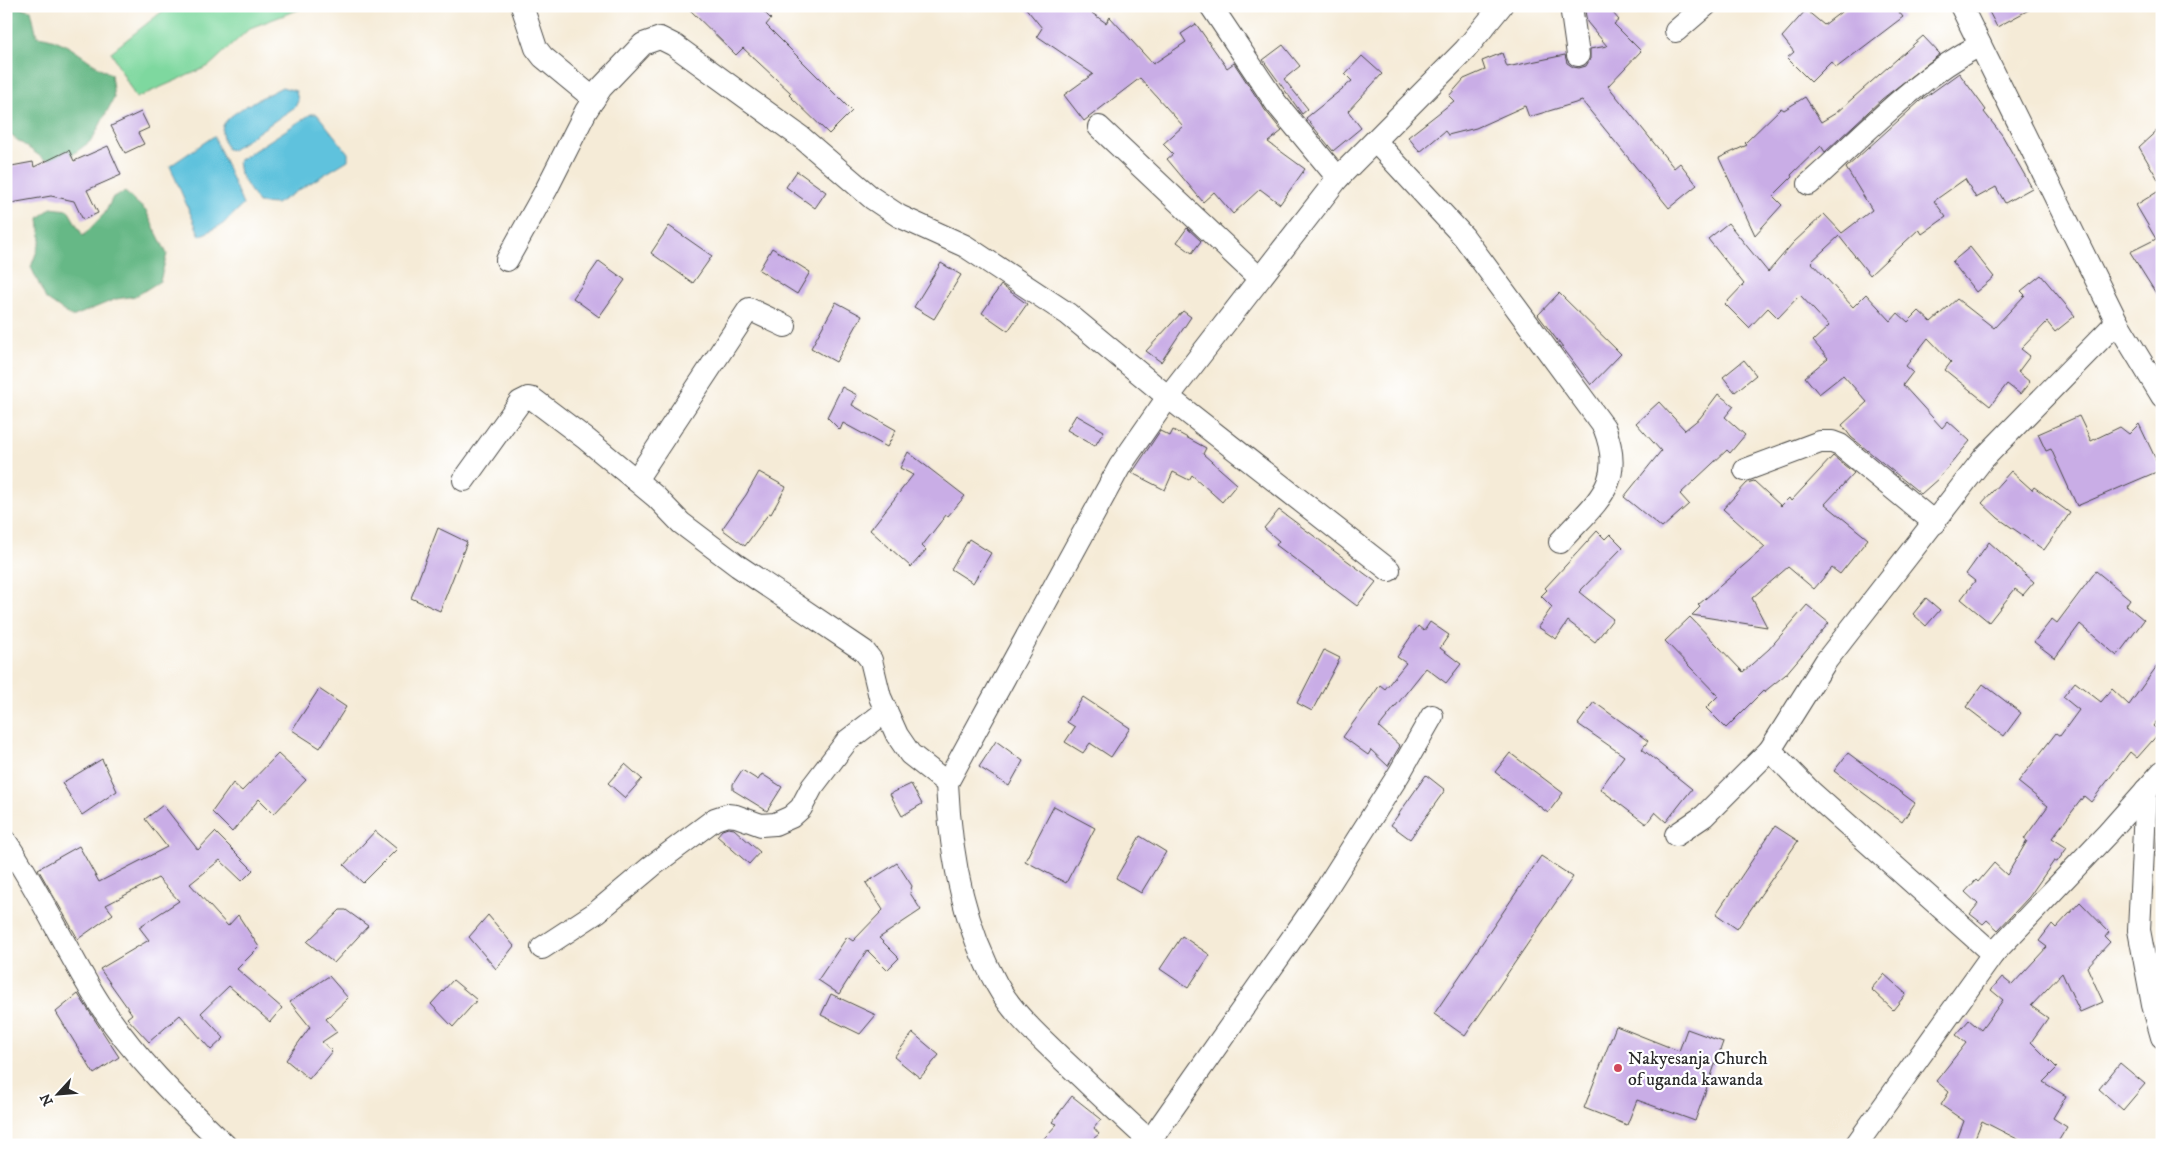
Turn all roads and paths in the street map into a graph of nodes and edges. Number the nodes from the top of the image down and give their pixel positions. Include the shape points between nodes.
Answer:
1 (522, 6) edge
2 (1211, 6) edge
3 (1501, 6) edge
4 (1571, 6) edge
5 (1705, 6) edge
6 (1961, 6) edge
7 (1676, 31) dead end
8 (1980, 45) junction
9 (1578, 55) dead end
10 (594, 99) junction
11 (1099, 127) dead end
12 (1375, 141) junction
13 (1338, 178) junction
14 (1809, 184) dead end
15 (507, 260) dead end
16 (1260, 278) junction
17 (2118, 322) junction
18 (785, 326) dead end
19 (2162, 396) edge
20 (1168, 397) junction
21 (1745, 470) dead end
22 (464, 480) dead end
23 (636, 480) junction
24 (1935, 523) junction
25 (1560, 542) dead end
26 (1390, 570) dead end
27 (886, 710) junction
28 (1432, 716) dead end
29 (1770, 750) junction
30 (2162, 772) edge
31 (947, 783) junction
32 (2146, 790) junction
33 (1676, 835) dead end
34 (6, 842) edge
35 (542, 948) dead end
36 (1994, 954) junction
37 (2162, 1037) edge
38 (1150, 1143) edge
39 (225, 1145) edge
40 (1856, 1145) edge

1 - 10 street via 536,48
2 - 13 street via 1276,103
3 - 12 street via 1465,50
4 - 9 street
5 - 7 street
6 - 8 street
8 - 14 street via 1945,65
8 - 17 street
10 - 15 street
10 - 20 street via 643,44 660,38 674,44 802,138 872,198 898,216 965,246 1060,309
11 - 16 street
12 - 13 street
12 - 25 street via 1464,237 1604,427 1611,445 1612,476 1606,489
13 - 16 street
16 - 20 street
17 - 19 street
17 - 24 street via 1983,459
18 - 23 street via 749,309
20 - 26 street
20 - 31 street via 1120,466
21 - 24 street via 1820,442 1832,442 1840,445
22 - 23 street via 520,402 528,398 534,399 571,427
23 - 27 street via 681,523 738,566 864,651 871,660
24 - 29 street via 1826,661
27 - 31 street via 910,754
27 - 35 street via 847,741 791,818 776,824 753,824 728,815 715,820 597,912
28 - 38 street via 1318,900
29 - 33 street via 1704,816
29 - 36 street via 1825,804
30 - 32 street
31 - 38 street via 948,816 962,892 976,942 997,986 1020,1018
32 - 36 street
32 - 37 street via 2139,930
34 - 39 street via 100,1004 135,1051
36 - 40 street

